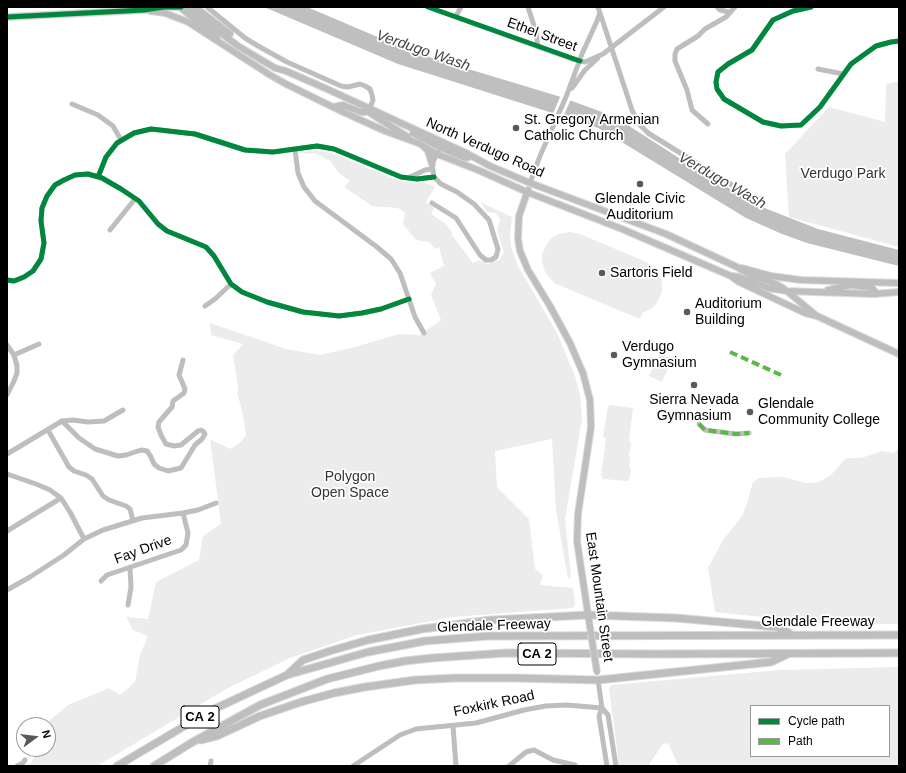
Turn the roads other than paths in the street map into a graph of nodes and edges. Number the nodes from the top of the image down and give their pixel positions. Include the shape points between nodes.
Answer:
1 (180, 7) edge
2 (196, 7) edge
3 (207, 7) edge
4 (428, 7) edge
5 (461, 7) edge
6 (528, 7) edge
7 (598, 7) edge
8 (664, 7) edge
9 (717, 7) edge
10 (735, 7) edge
11 (811, 7) edge
12 (144, 10) junction
13 (729, 12) junction
14 (600, 13) junction
15 (456, 16) junction
16 (7, 17) edge
17 (899, 41) edge
18 (538, 47) junction
19 (611, 48) junction
20 (603, 54) junction
21 (243, 59) junction
22 (580, 61) junction
23 (818, 69) dead end
24 (286, 71) junction
25 (842, 74) junction
26 (566, 97) junction
27 (72, 104) dead end
28 (333, 107) junction
29 (369, 110) junction
30 (708, 124) dead end
31 (408, 127) junction
32 (121, 140) junction
33 (418, 143) junction
34 (424, 146) junction
35 (294, 150) junction
36 (438, 150) junction
37 (471, 156) junction
38 (432, 167) junction
39 (98, 177) junction
40 (434, 177) junction
41 (407, 178) junction
42 (530, 183) junction
43 (732, 185) dead end
44 (527, 192) junction
45 (135, 199) junction
46 (432, 203) dead end
47 (110, 230) dead end
48 (666, 234) junction
49 (660, 246) junction
50 (737, 267) junction
51 (731, 276) junction
52 (7, 280) edge
53 (899, 283) edge
54 (231, 284) junction
55 (851, 284) junction
56 (787, 291) junction
57 (825, 292) junction
58 (899, 292) edge
59 (877, 294) junction
60 (409, 299) junction
61 (205, 306) dead end
62 (817, 316) junction
63 (424, 332) dead end
64 (39, 344) dead end
65 (7, 345) edge
66 (899, 354) edge
67 (14, 355) junction
68 (183, 360) dead end
69 (7, 395) edge
70 (124, 410) dead end
71 (62, 421) junction
72 (699, 424) dead end
73 (48, 430) junction
74 (750, 434) dead end
75 (7, 454) edge
76 (7, 474) edge
77 (61, 498) junction
78 (216, 503) dead end
79 (183, 513) junction
80 (134, 520) junction
81 (7, 531) edge
82 (84, 539) junction
83 (130, 568) junction
84 (101, 581) dead end
85 (7, 590) edge
86 (128, 605) dead end
87 (588, 615) junction
88 (793, 634) junction
89 (899, 635) edge
90 (899, 652) edge
91 (792, 653) junction
92 (287, 675) junction
93 (598, 680) junction
94 (602, 708) junction
95 (453, 726) junction
96 (191, 743) junction
97 (25, 760) dead end
98 (575, 765) dead end
99 (17, 766) edge
100 (117, 766) edge
101 (154, 766) edge
102 (353, 766) edge
103 (456, 766) edge
104 (510, 766) edge
105 (608, 766) edge
106 (616, 766) edge

1 - 12 main road, North Verdugo Road
1 - 21 main road
1 - 24 main road, North Verdugo Road via 192,11 238,46 275,68
2 - 24 main road via 243,45
3 - 29 street via 245,38 287,62 340,86 366,86 373,100
4 - 15 street, Ethel Street
5 - 15 street
6 - 18 street
7 - 14 street
8 - 19 street
9 - 13 street
10 - 13 street
11 - 25 street via 793,11 773,20 752,50 718,72 717,89 724,99 763,122 781,126 801,125 820,107
12 - 16 main road, North Verdugo Road
12 - 21 main road, North Verdugo Road via 188,22
13 - 30 street via 726,17 677,49 675,54 675,61 692,110
14 - 19 street
14 - 22 street, East Mountain Street
15 - 18 street, Ethel Street
17 - 25 street via 876,46
18 - 22 street, Ethel Street
19 - 20 street
19 - 43 street via 632,110 642,128
20 - 22 street
20 - 26 street via 585,70
21 - 28 main road, North Verdugo Road
22 - 26 street, East Mountain Street
23 - 25 street
24 - 29 main road, North Verdugo Road
26 - 42 street, East Mountain Street
27 - 32 street via 98,115 113,126
28 - 29 main road via 343,105 361,112
28 - 33 main road, North Verdugo Road
29 - 31 main road, North Verdugo Road
29 - 33 main road via 372,115
31 - 36 main road
31 - 37 main road, North Verdugo Road
32 - 35 street via 134,133 151,129 195,134 245,150
32 - 39 street via 106,157
33 - 34 main road, North Verdugo Road
34 - 36 main road, North Verdugo Road
34 - 38 main road
35 - 41 street via 317,146 334,149
35 - 60 street via 298,173 304,187 315,201 391,259 400,273
36 - 37 main road via 466,158
36 - 38 street
36 - 44 main road, North Verdugo Road
37 - 42 main road, North Verdugo Road
38 - 40 street
38 - 41 street
39 - 45 street
39 - 52 street via 88,174 75,175 56,185 42,208 44,243 41,259 33,271 24,278
40 - 41 street
40 - 46 street via 474,204 489,220 498,249 496,257 486,260 480,255 456,218
42 - 44 main road, East Mountain Street
42 - 48 main road, North Verdugo Road
44 - 49 main road, North Verdugo Road
44 - 87 main road, East Mountain Street via 519,216 520,251 528,270 570,343 583,373 590,400 591,427 578,514 577,541
45 - 47 street
45 - 54 street via 167,231 206,247
48 - 49 main road
48 - 50 main road, North Verdugo Road
49 - 51 main road, North Verdugo Road
50 - 55 main road via 794,280
50 - 56 main road, North Verdugo Road
51 - 56 main road via 768,288
51 - 62 main road, North Verdugo Road via 805,313
53 - 55 main road
54 - 60 street via 242,292 267,302 318,315 362,314
54 - 61 street
55 - 57 main road
55 - 59 main road via 872,288
56 - 57 main road
56 - 62 main road, North Verdugo Road
57 - 59 main road
58 - 59 main road
60 - 63 street via 415,318
62 - 66 main road, North Verdugo Road
64 - 67 street
65 - 67 street
67 - 69 street via 17,373
68 - 71 street via 179,375 185,388 184,392 173,401 172,407 159,422 158,427 166,444 174,446 181,445 198,431 204,432 202,439 195,445 181,468 168,471 159,468 147,452 141,450 118,456 95,449 78,438
70 - 71 street via 104,421
71 - 73 street
72 - 74 street via 704,430
73 - 75 street
73 - 80 street via 68,467 92,479 109,500 130,509
76 - 77 street via 50,490
77 - 81 street
77 - 82 street
78 - 79 street
79 - 80 street
79 - 83 street, Fay Drive via 188,533 186,544 181,550
80 - 82 street
82 - 85 street via 64,555
83 - 84 street, Fay Drive via 107,576
83 - 86 street via 131,587
87 - 88 highway via 676,618 776,627
87 - 92 highway via 490,620 394,634 303,660
87 - 93 main road, East Mountain Street, bridge
88 - 89 highway, Glendale Freeway / CA 2
88 - 92 highway, Glendale Freeway / CA 2 via 488,636 425,641 368,652
90 - 91 highway, Glendale Freeway / CA 2
91 - 93 highway via 771,662
91 - 96 highway, Glendale Freeway / CA 2 via 506,654 405,661 341,676 298,690 260,705
92 - 100 highway, Glendale Freeway / CA 2 via 210,711
93 - 94 street
93 - 96 highway via 455,678 365,687 301,702 260,716 217,736
94 - 95 street, Foxkirk Road via 546,706 483,722
94 - 105 street via 599,716
94 - 106 street via 608,715
95 - 102 street, Foxkirk Road via 408,731
95 - 103 street
96 - 101 highway, Glendale Freeway / CA 2
97 - 99 street
98 - 104 street via 558,761 534,750 528,751

